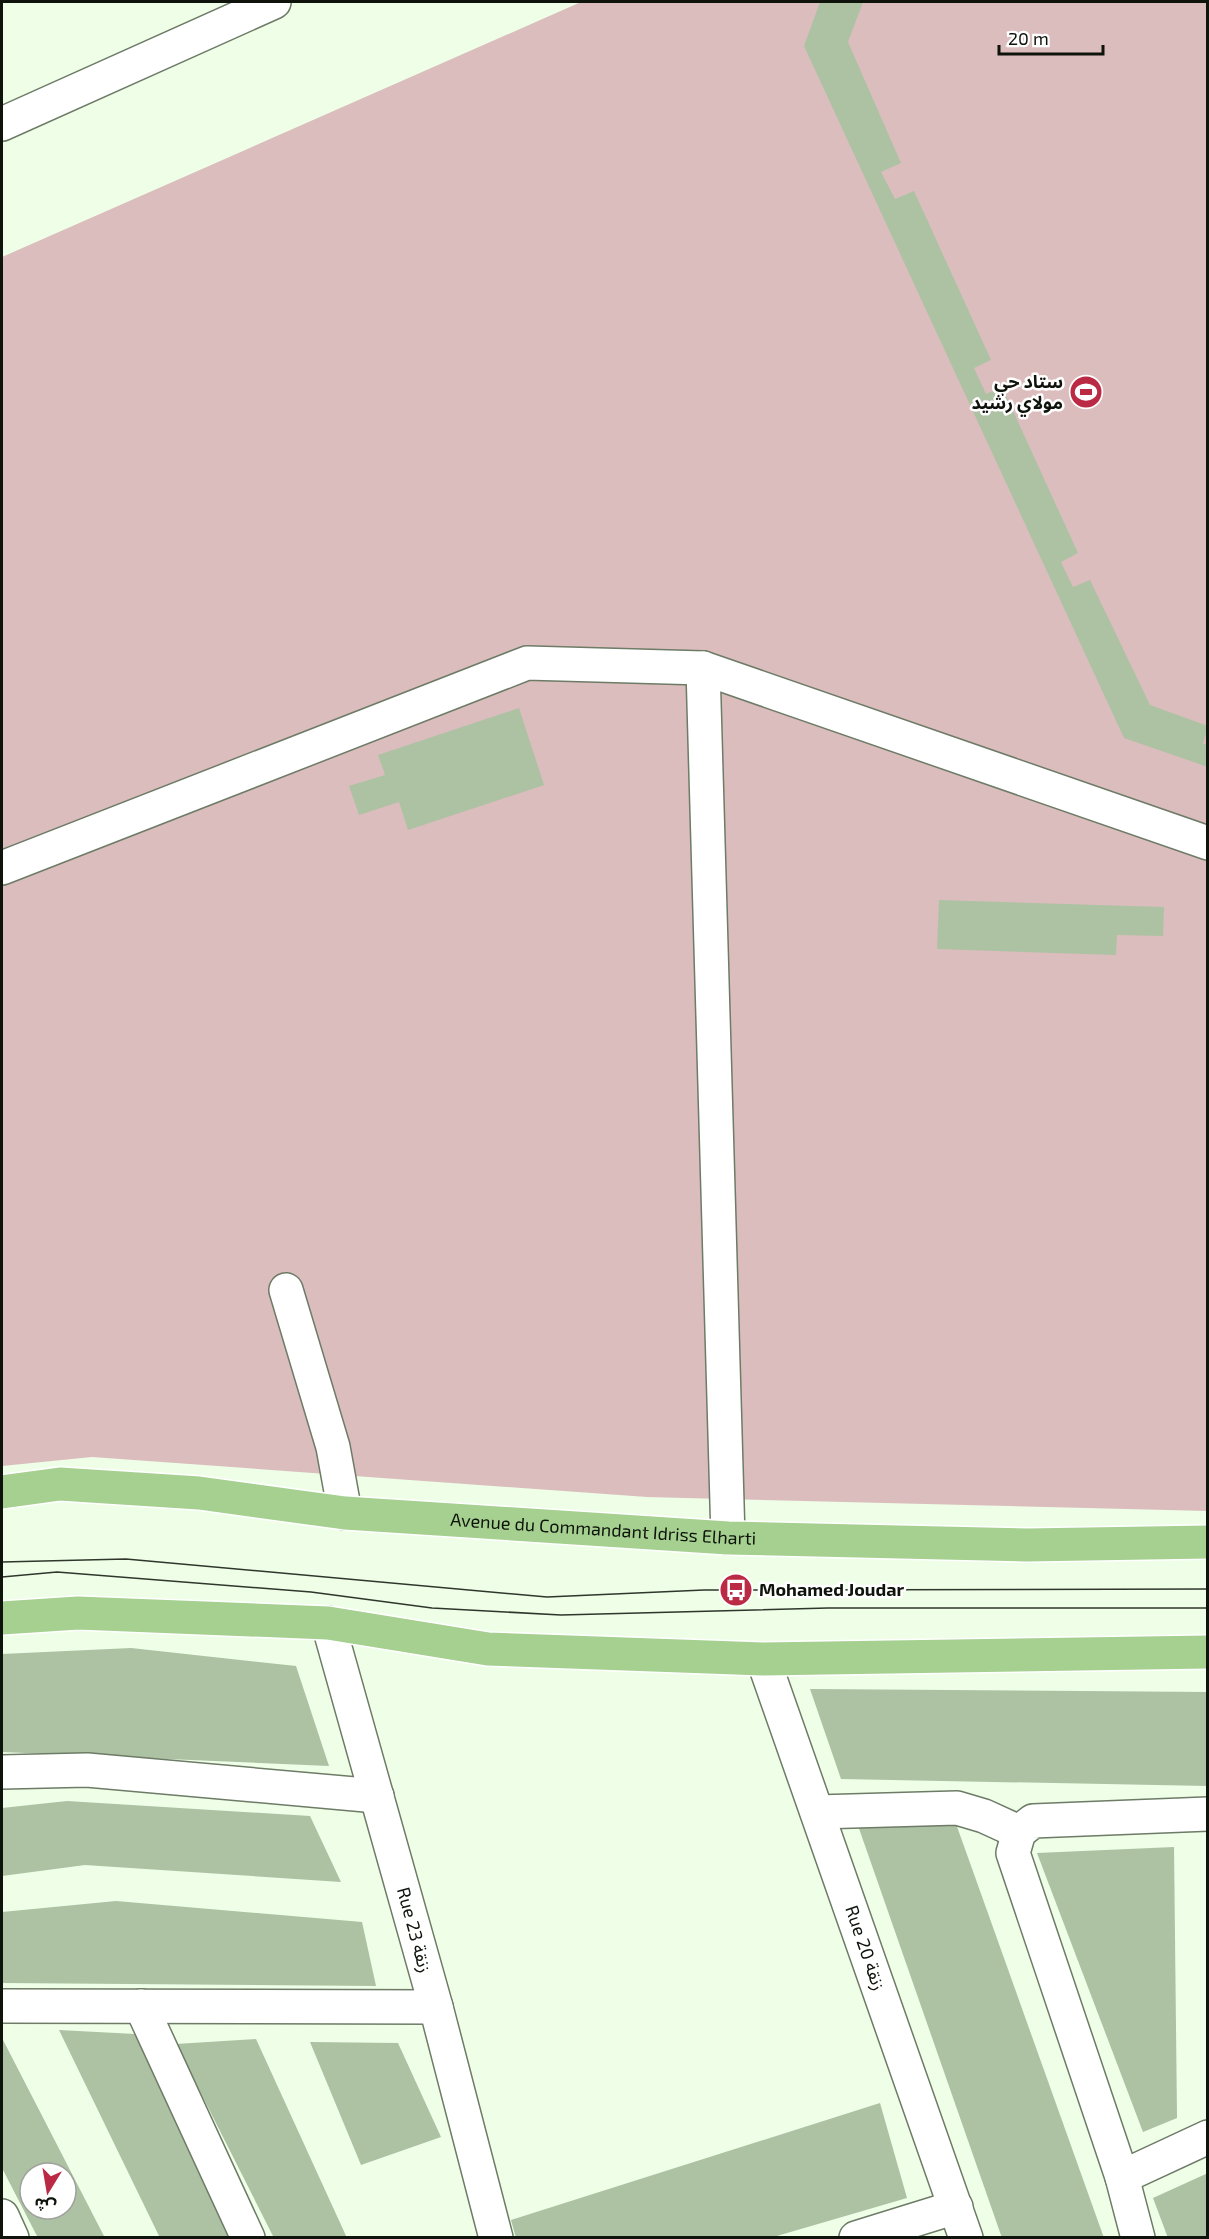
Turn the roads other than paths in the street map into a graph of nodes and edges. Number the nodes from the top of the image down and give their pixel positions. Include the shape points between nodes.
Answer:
1 (274, 2) edge
2 (2, 124) edge
3 (703, 668) junction
4 (1208, 843) edge
5 (2, 868) edge
6 (286, 1290) dead end
7 (2, 1492) edge
8 (345, 1513) junction
9 (728, 1538) junction
10 (1208, 1542) edge
11 (2, 1618) edge
12 (328, 1623) junction
13 (1208, 1652) edge
14 (763, 1659) junction
15 (2, 1772) edge
16 (377, 1796) junction
17 (817, 1812) junction
18 (1208, 1814) edge
19 (1019, 1832) junction
20 (2, 2006) edge
21 (141, 2006) junction
22 (436, 2007) junction
23 (1208, 2137) edge
24 (1122, 2177) junction
25 (956, 2207) junction
26 (2, 2216) edge
27 (12, 2238) edge
28 (248, 2238) edge
29 (496, 2238) edge
30 (856, 2238) edge
31 (966, 2238) edge
32 (1138, 2238) edge

1 - 2 street
3 - 4 street
3 - 5 street via 526,663
3 - 9 street
6 - 8 street via 333,1447
7 - 8 main road, Avenue du Commandant Idriss Elharti via 60,1484 199,1493
8 - 9 main road, Avenue du Commandant Idriss Elharti
9 - 10 main road, Avenue du Commandant Idriss Elharti via 1027,1545
11 - 12 main road via 78,1613
12 - 14 main road via 489,1649
12 - 16 street, Rue 23 زنقة
13 - 14 main road
14 - 17 street, Rue 20 زنقة
15 - 16 street via 87,1770
16 - 22 street, Rue 23 زنقة
17 - 19 street via 957,1808
17 - 25 street, Rue 20 زنقة
18 - 19 street via 1033,1821
19 - 24 street via 1013,1853
20 - 21 street
21 - 22 street
21 - 28 street
22 - 29 street, Rue 23 زنقة
23 - 24 street
24 - 32 street
25 - 30 street
25 - 31 street, Rue 20 زنقة
26 - 27 street

